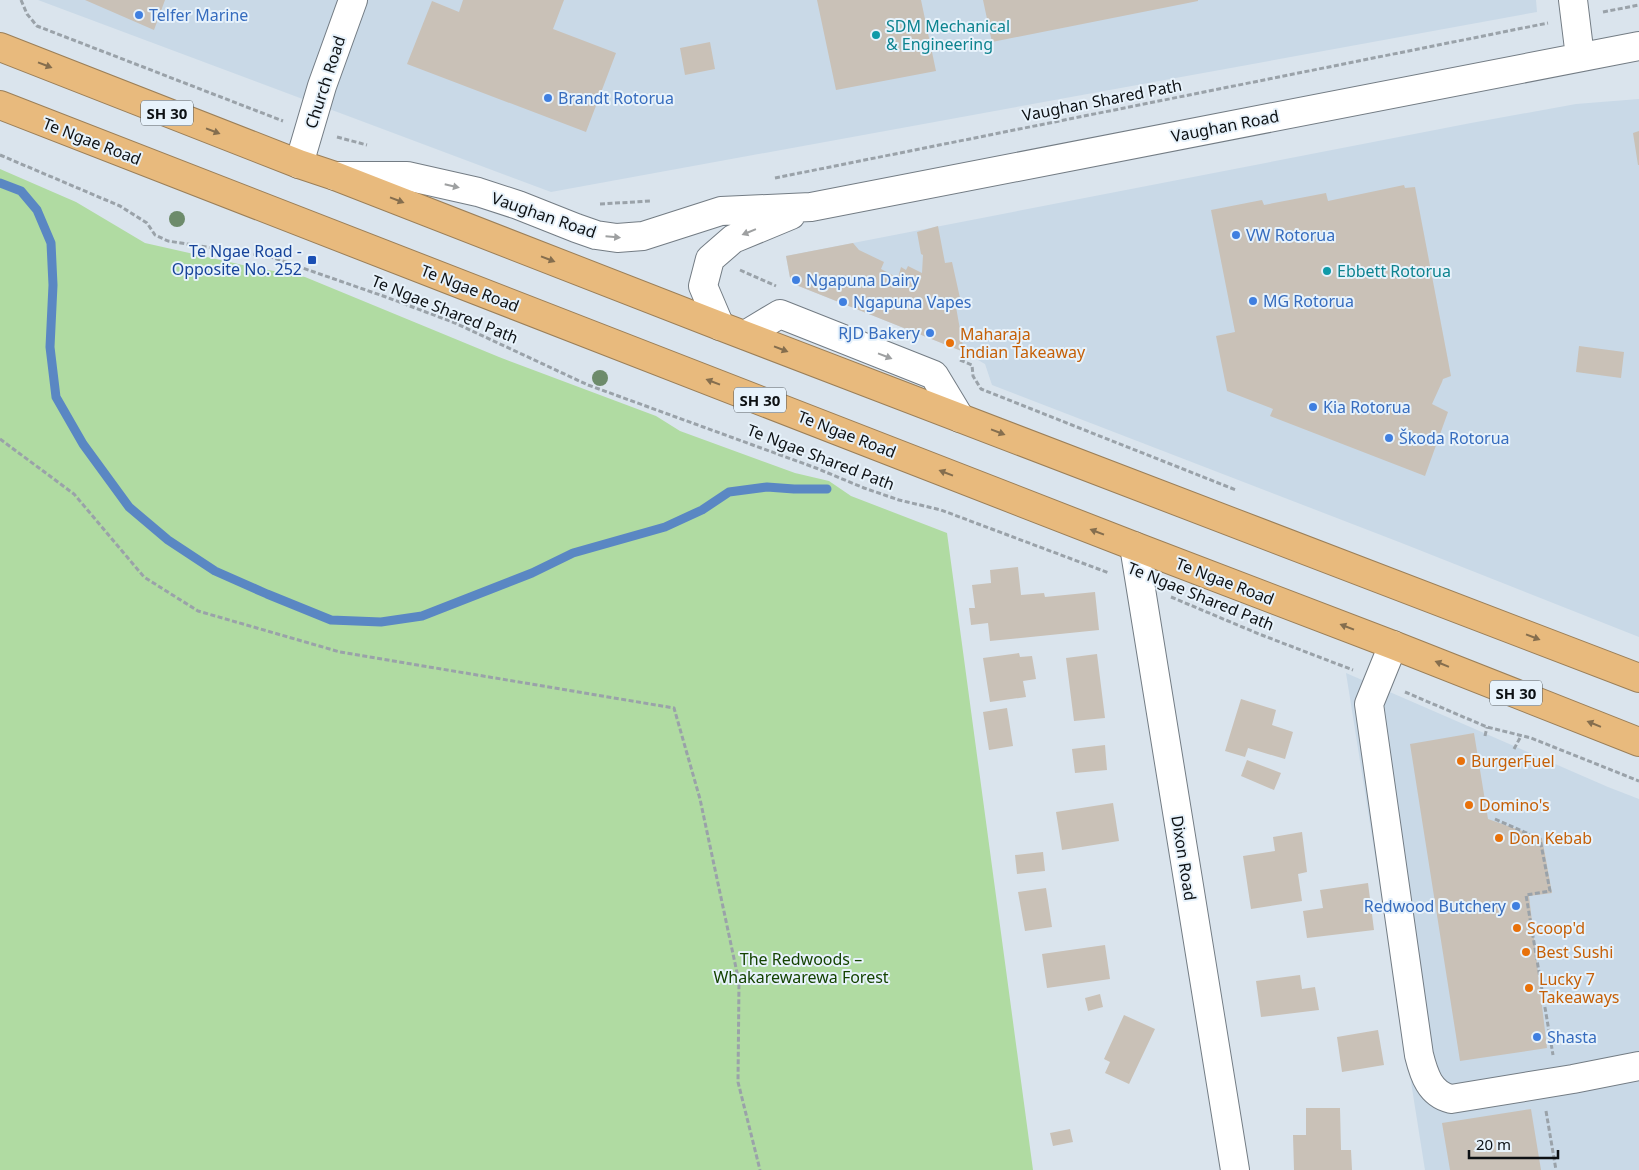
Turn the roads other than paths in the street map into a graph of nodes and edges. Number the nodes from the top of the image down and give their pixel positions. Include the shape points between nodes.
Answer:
1 (353, 0) edge
2 (1573, 0) edge
3 (1639, 46) edge
4 (0, 47) edge
5 (1580, 57) junction
6 (0, 105) edge
7 (299, 164) junction
8 (335, 176) junction
9 (811, 207) junction
10 (733, 331) junction
11 (1134, 546) junction
12 (1392, 645) junction
13 (1639, 678) edge
14 (1639, 742) edge
15 (1639, 1066) edge
16 (1235, 1170) edge

1 - 7 street, Church Road via 322,86
2 - 5 street
3 - 5 street, Vaughan Road
4 -> 7 highway, SH 30
5 - 9 street, Vaughan Road
11 -> 6 highway, Te Ngae Road / SH 30
7 - 8 highway, SH 30
8 -> 9 street, Vaughan Road via 406,176 478,192 576,228 617,238 643,236 721,211
8 -> 10 highway, SH 30
9 -> 10 street, Vaughan Road via 733,238 710,259 702,286
10 -> 13 highway, SH 30
12 -> 11 highway, Te Ngae Road / SH 30
11 - 16 street, Dixon Road
14 -> 12 highway, Te Ngae Road / SH 30
12 - 15 street via 1370,704 1419,1055 1430,1085 1441,1096 1451,1099

